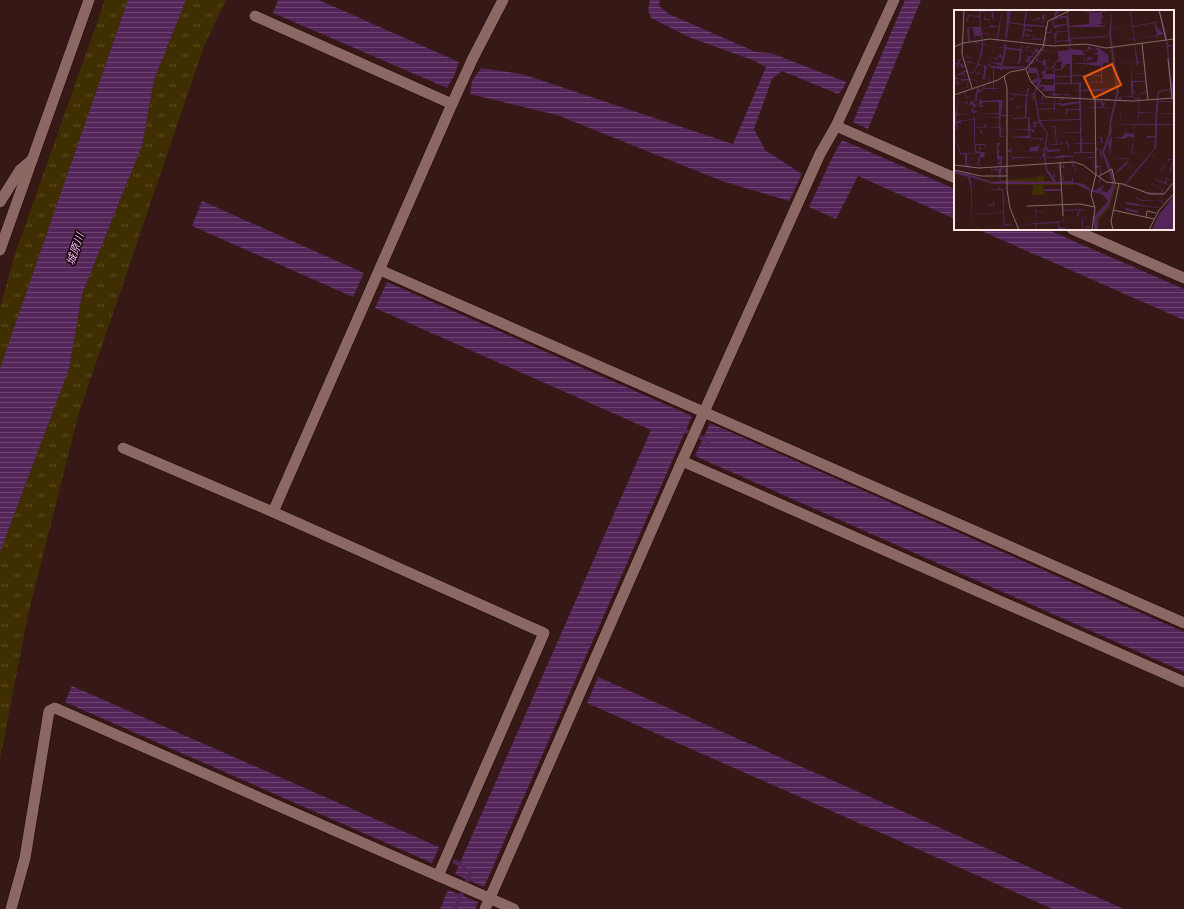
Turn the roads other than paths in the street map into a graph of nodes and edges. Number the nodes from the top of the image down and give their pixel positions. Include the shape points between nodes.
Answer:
1 (89, 0) edge
2 (503, 0) edge
3 (894, 0) edge
4 (256, 16) dead end
5 (452, 104) junction
6 (836, 126) junction
7 (33, 158) junction
8 (954, 178) edge
9 (0, 202) edge
10 (1074, 230) edge
11 (0, 250) edge
12 (380, 270) junction
13 (1184, 278) edge
14 (704, 412) junction
15 (124, 448) dead end
16 (682, 461) junction
17 (273, 512) junction
18 (1184, 623) edge
19 (1184, 682) edge
20 (438, 876) junction
21 (490, 898) junction
22 (11, 909) edge
23 (485, 909) edge
24 (514, 909) edge

1 - 7 street
2 - 5 street
3 - 6 street
4 - 5 street
5 - 12 street
6 - 8 street
6 - 14 street via 820,154
7 - 9 street via 20,170
7 - 11 street
10 - 13 street
12 - 14 street
12 - 17 street
14 - 16 street
14 - 18 street
15 - 17 street
16 - 19 street
16 - 21 street
17 - 20 street via 544,632
20 - 21 street
20 - 22 street via 55,708 49,711 25,858
21 - 23 street
21 - 24 street

